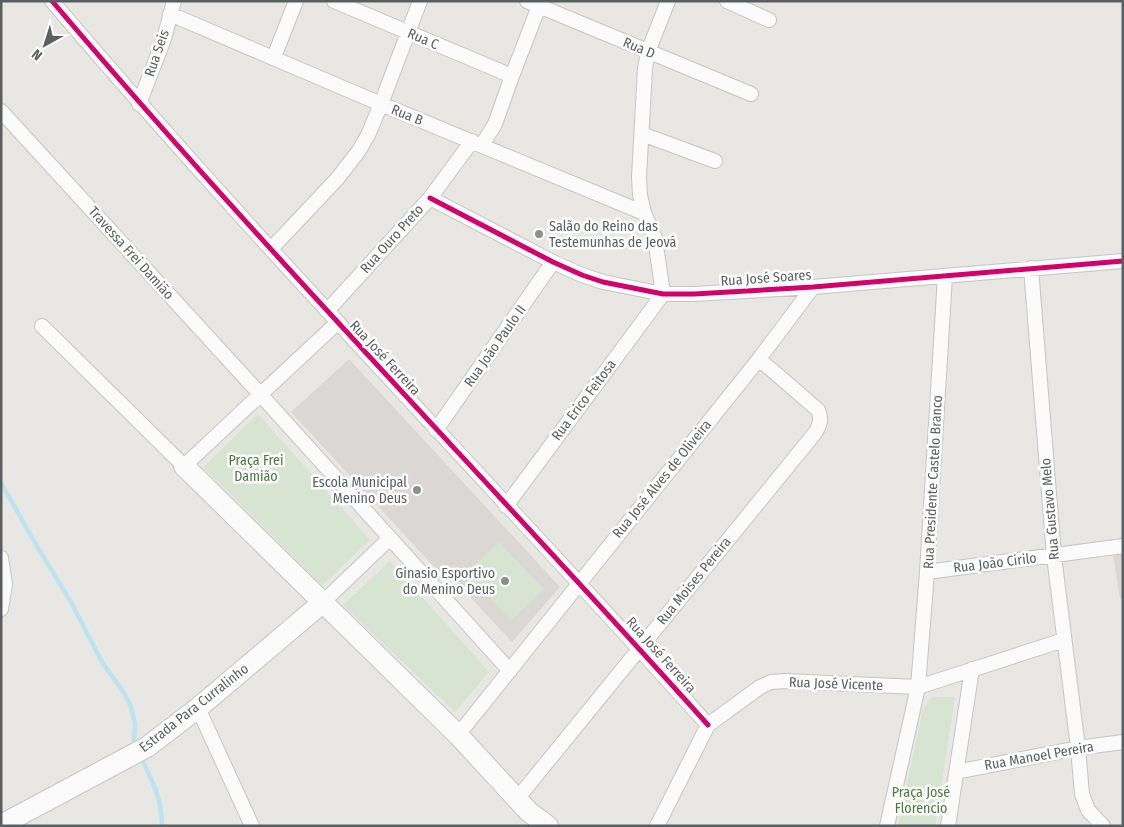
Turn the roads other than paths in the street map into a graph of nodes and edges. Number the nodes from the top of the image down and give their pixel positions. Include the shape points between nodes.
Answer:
1 (52, 1) edge
2 (296, 1) edge
3 (334, 1) edge
4 (420, 1) edge
5 (668, 1) edge
6 (727, 1) edge
7 (535, 3) edge
8 (172, 8) edge
9 (769, 20) dead end
10 (408, 33) junction
11 (648, 52) junction
12 (274, 58) junction
13 (512, 76) junction
14 (751, 94) dead end
15 (139, 104) junction
16 (381, 104) junction
17 (1, 111) edge
18 (642, 134) junction
19 (477, 143) junction
20 (715, 162) dead end
21 (430, 198) junction
22 (644, 213) junction
23 (271, 249) junction
24 (1123, 261) edge
25 (553, 262) junction
26 (1031, 268) junction
27 (945, 276) junction
28 (813, 287) junction
29 (663, 294) junction
30 (327, 311) junction
31 (337, 323) junction
32 (42, 326) dead end
33 (759, 359) junction
34 (260, 394) junction
35 (436, 430) junction
36 (184, 466) junction
37 (506, 506) junction
38 (389, 539) junction
39 (1123, 546) edge
40 (1054, 556) junction
41 (1, 558) edge
42 (927, 572) junction
43 (579, 582) junction
44 (322, 603) junction
45 (2, 604) edge
46 (1064, 640) junction
47 (640, 648) junction
48 (972, 669) junction
49 (510, 671) junction
50 (918, 687) junction
51 (198, 708) junction
52 (708, 725) junction
53 (458, 735) junction
54 (1123, 742) edge
55 (1078, 748) junction
56 (956, 772) junction
57 (517, 800) junction
58 (1, 825) edge
59 (252, 826) edge
60 (548, 826) edge
61 (657, 826) edge
62 (887, 826) edge
63 (948, 826) edge
64 (1103, 826) edge

1 - 15 street, Rua José Ferreira
2 - 12 street
3 - 10 street, Rua C
4 - 10 street
5 - 11 street
6 - 9 street
7 - 11 street, Rua D
7 - 13 street, Rua Ouro Preto
8 - 12 street, Rua B
8 - 15 street, Rua Seis via 164,39
10 - 13 street, Rua C
10 - 16 street
11 - 14 street, Rua D
11 - 18 street
12 - 16 street, Rua B
13 - 19 street, Rua Ouro Preto via 495,124
15 - 23 street, Rua José Ferreira
16 - 19 street, Rua B
16 - 23 street via 368,135 350,164
17 - 34 street, Travessa Frei Damião
18 - 20 street
18 - 22 street via 639,177
19 - 21 street, Rua Ouro Preto
19 - 22 street, Rua B
21 - 25 street, Rua José Soares
21 - 30 street, Rua Ouro Preto
22 - 29 street via 655,238
23 - 30 street, Rua José Ferreira
24 - 26 street, Rua José Soares
25 - 29 street, Rua José Soares via 604,282
25 - 35 street, Rua João Paulo II
26 - 27 street, Rua José Soares
26 - 40 street, Rua Gustavo Melo
27 - 28 street, Rua José Soares
27 - 42 street, Rua Presidente Castelo Branco
28 - 29 street, Rua José Soares
28 - 33 street, Rua José Alves de Oliveira
29 - 37 street, Rua Erico Feitosa
30 - 31 street, Rua José Ferreira
31 - 34 street
31 - 35 street, Rua José Ferreira
32 - 36 street
33 - 43 street, Rua José Alves de Oliveira
33 - 47 street, Rua Moises Pereira via 812,403 818,410 820,424
34 - 36 street
34 - 38 street
35 - 37 street, Rua José Ferreira
36 - 44 street
37 - 43 street, Rua José Ferreira
38 - 44 street
38 - 49 street
39 - 40 street, Rua João Cirilo
40 - 42 street, Rua João Cirilo
40 - 46 street, Rua Gustavo Melo
41 - 45 street via 5,584
42 - 50 street, Rua Presidente Castelo Branco
43 - 47 street, Rua José Ferreira
43 - 49 street, Rua José Alves de Oliveira
44 - 51 street, Estrada Para Curralinho
44 - 53 street
46 - 48 street
46 - 55 street, Rua Gustavo Melo
47 - 52 street, Rua José Ferreira
47 - 57 street, Rua Moises Pereira
48 - 50 street
48 - 56 street
49 - 53 street
50 - 52 street, Rua José Vicente via 771,682
50 - 62 street, Rua Presidente Castelo Branco
51 - 58 street, Estrada Para Curralinho via 147,746
51 - 59 street
52 - 61 street
53 - 57 street
54 - 55 street, Rua Manoel Pereira
55 - 56 street, Rua Manoel Pereira
55 - 64 street, Rua Gustavo Melo via 1084,801
56 - 63 street
57 - 60 street

